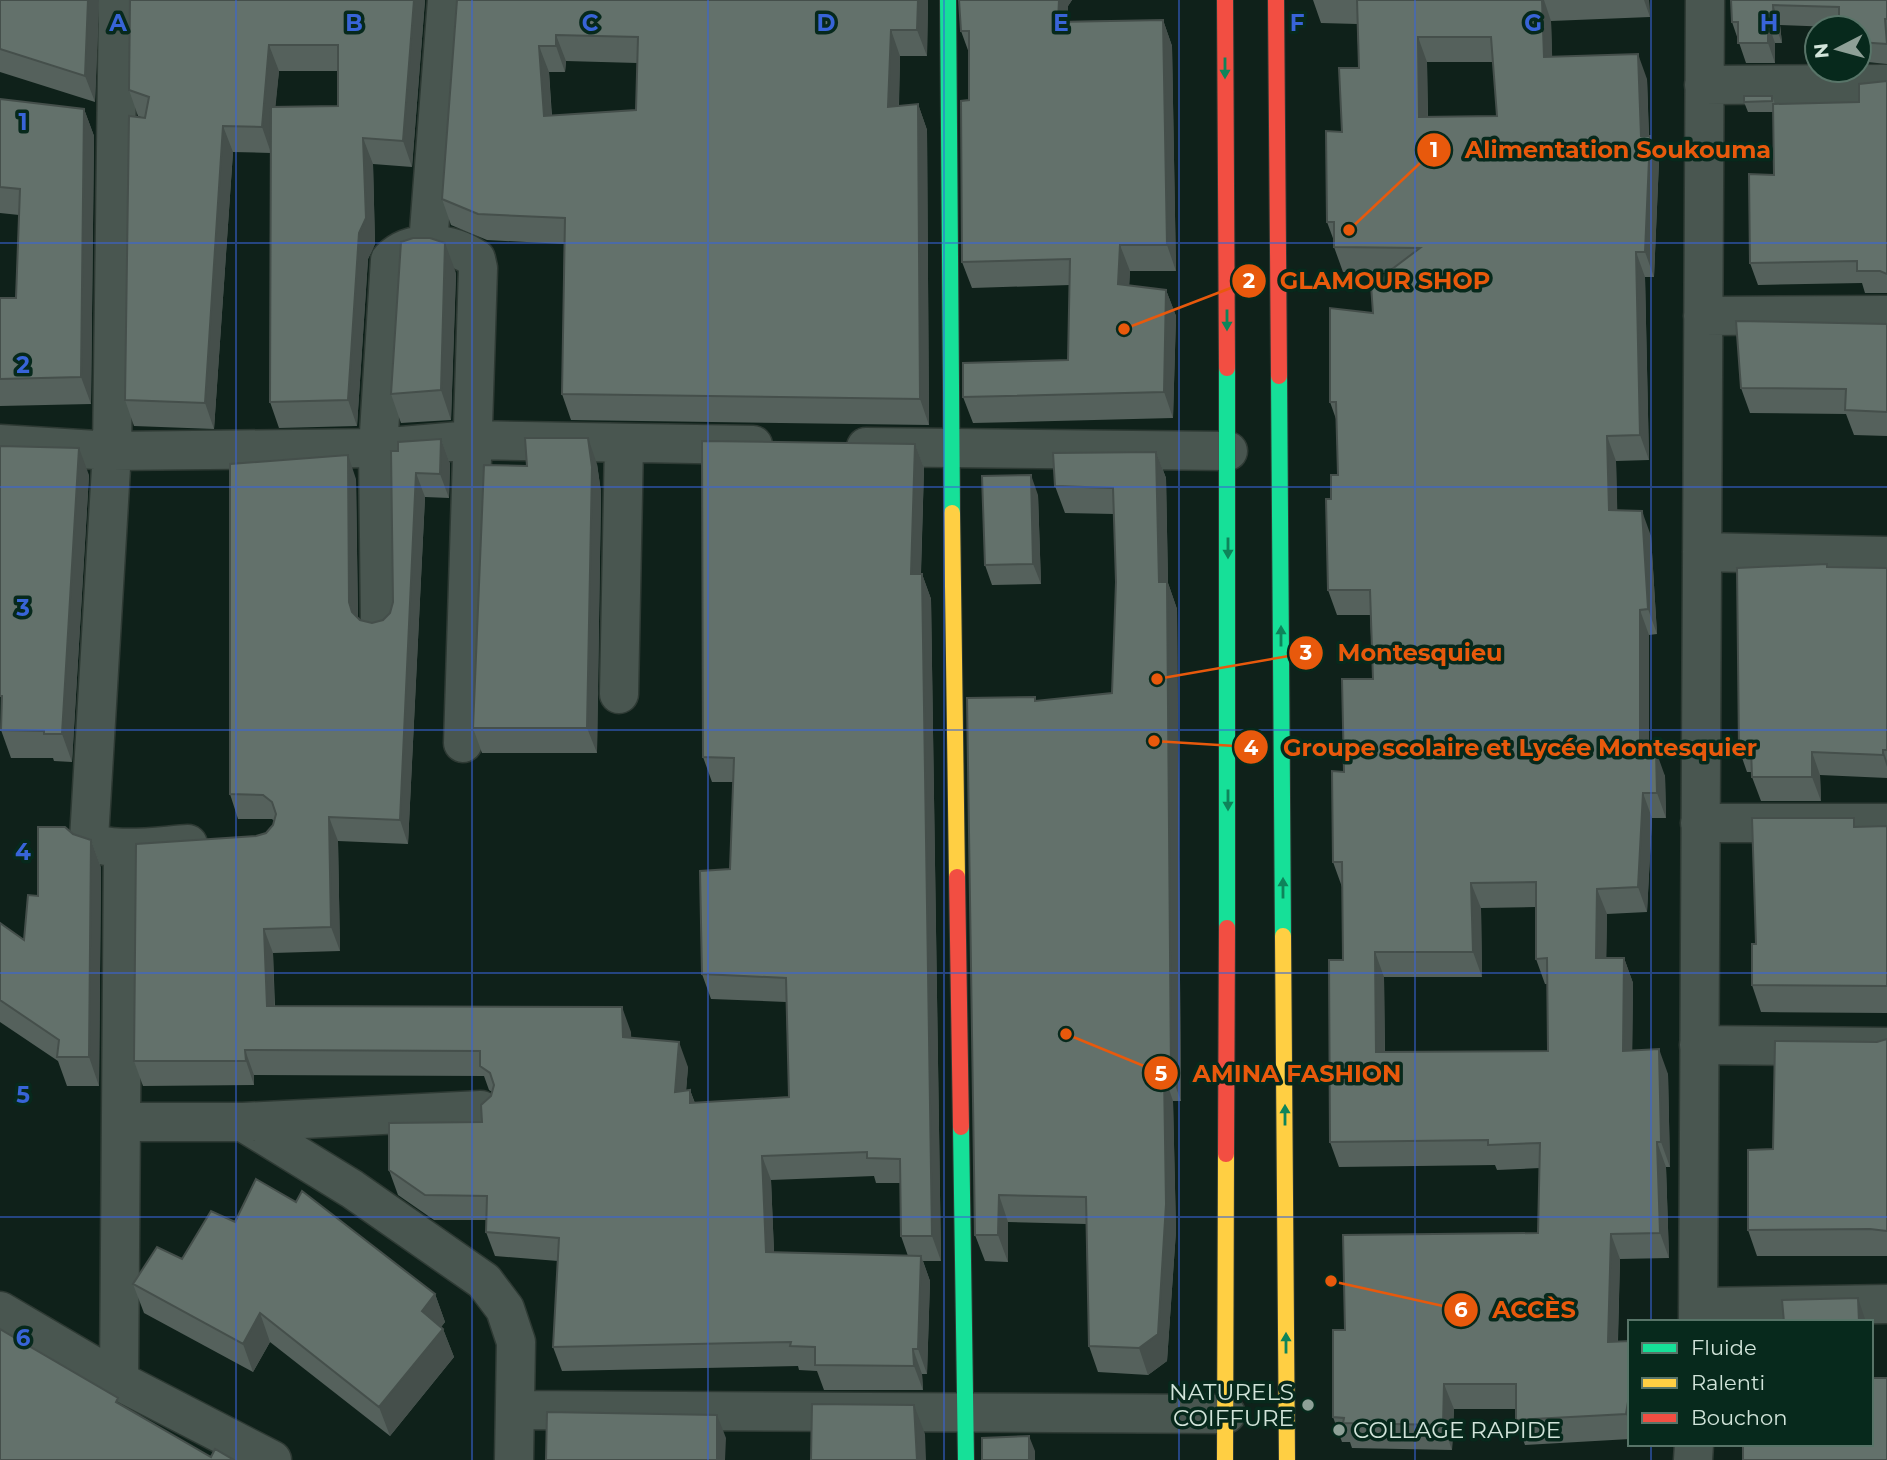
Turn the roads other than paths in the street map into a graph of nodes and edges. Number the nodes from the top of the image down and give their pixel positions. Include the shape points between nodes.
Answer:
1 (118, 0) edge
2 (447, 0) edge
3 (948, 0) edge
4 (1224, 0) edge
5 (1276, 0) edge
6 (1705, 0) edge
7 (1887, 84) edge
8 (1704, 85) junction
9 (428, 244) junction
10 (1887, 315) edge
11 (1703, 316) junction
12 (472, 440) junction
13 (624, 443) junction
14 (0, 444) edge
15 (787, 446) edge
16 (828, 446) edge
17 (951, 448) junction
18 (378, 449) junction
19 (112, 451) junction
20 (1228, 451) junction
21 (1702, 552) junction
22 (1887, 556) edge
23 (380, 626) edge
24 (619, 694) dead end
25 (463, 743) dead end
26 (1700, 823) junction
27 (1887, 824) edge
28 (221, 842) edge
29 (123, 848) junction
30 (1699, 1045) junction
31 (1887, 1047) edge
32 (481, 1110) edge
33 (121, 1122) junction
34 (243, 1122) junction
35 (1887, 1304) edge
36 (0, 1311) edge
37 (1698, 1315) edge
38 (119, 1381) junction
39 (515, 1410) junction
40 (965, 1412) junction
41 (1226, 1414) junction
42 (272, 1460) edge
43 (514, 1460) edge
44 (966, 1460) edge
45 (1225, 1460) edge
46 (1287, 1460) edge

1 - 19 street
2 - 9 street
3 - 17 main road
4 -> 20 main road
46 -> 5 main road via 1277,935
6 - 8 street
7 - 8 street
8 - 11 street
9 - 12 street via 476,259
9 - 18 street via 400,250 390,260
10 - 11 street
11 - 21 street
12 - 13 street
12 - 18 street
12 - 25 street
13 - 15 street
13 - 24 street
14 - 19 street
16 - 17 street
17 - 20 street
17 - 40 main road
18 - 19 street
18 - 23 street
19 - 29 street via 89,839 97,846
20 -> 41 main road via 1235,935
21 - 22 street
21 - 26 street
26 - 27 street
26 - 30 street
28 - 29 street
29 - 33 street
30 - 31 street
30 - 37 street
32 - 34 street
33 - 34 street
33 - 38 street
34 - 39 street via 352,1189 484,1282 505,1309 516,1342
35 - 37 street
36 - 38 street
38 - 42 street
39 - 40 street
39 - 43 street
40 - 41 street
40 - 44 main road
41 - 45 main road

